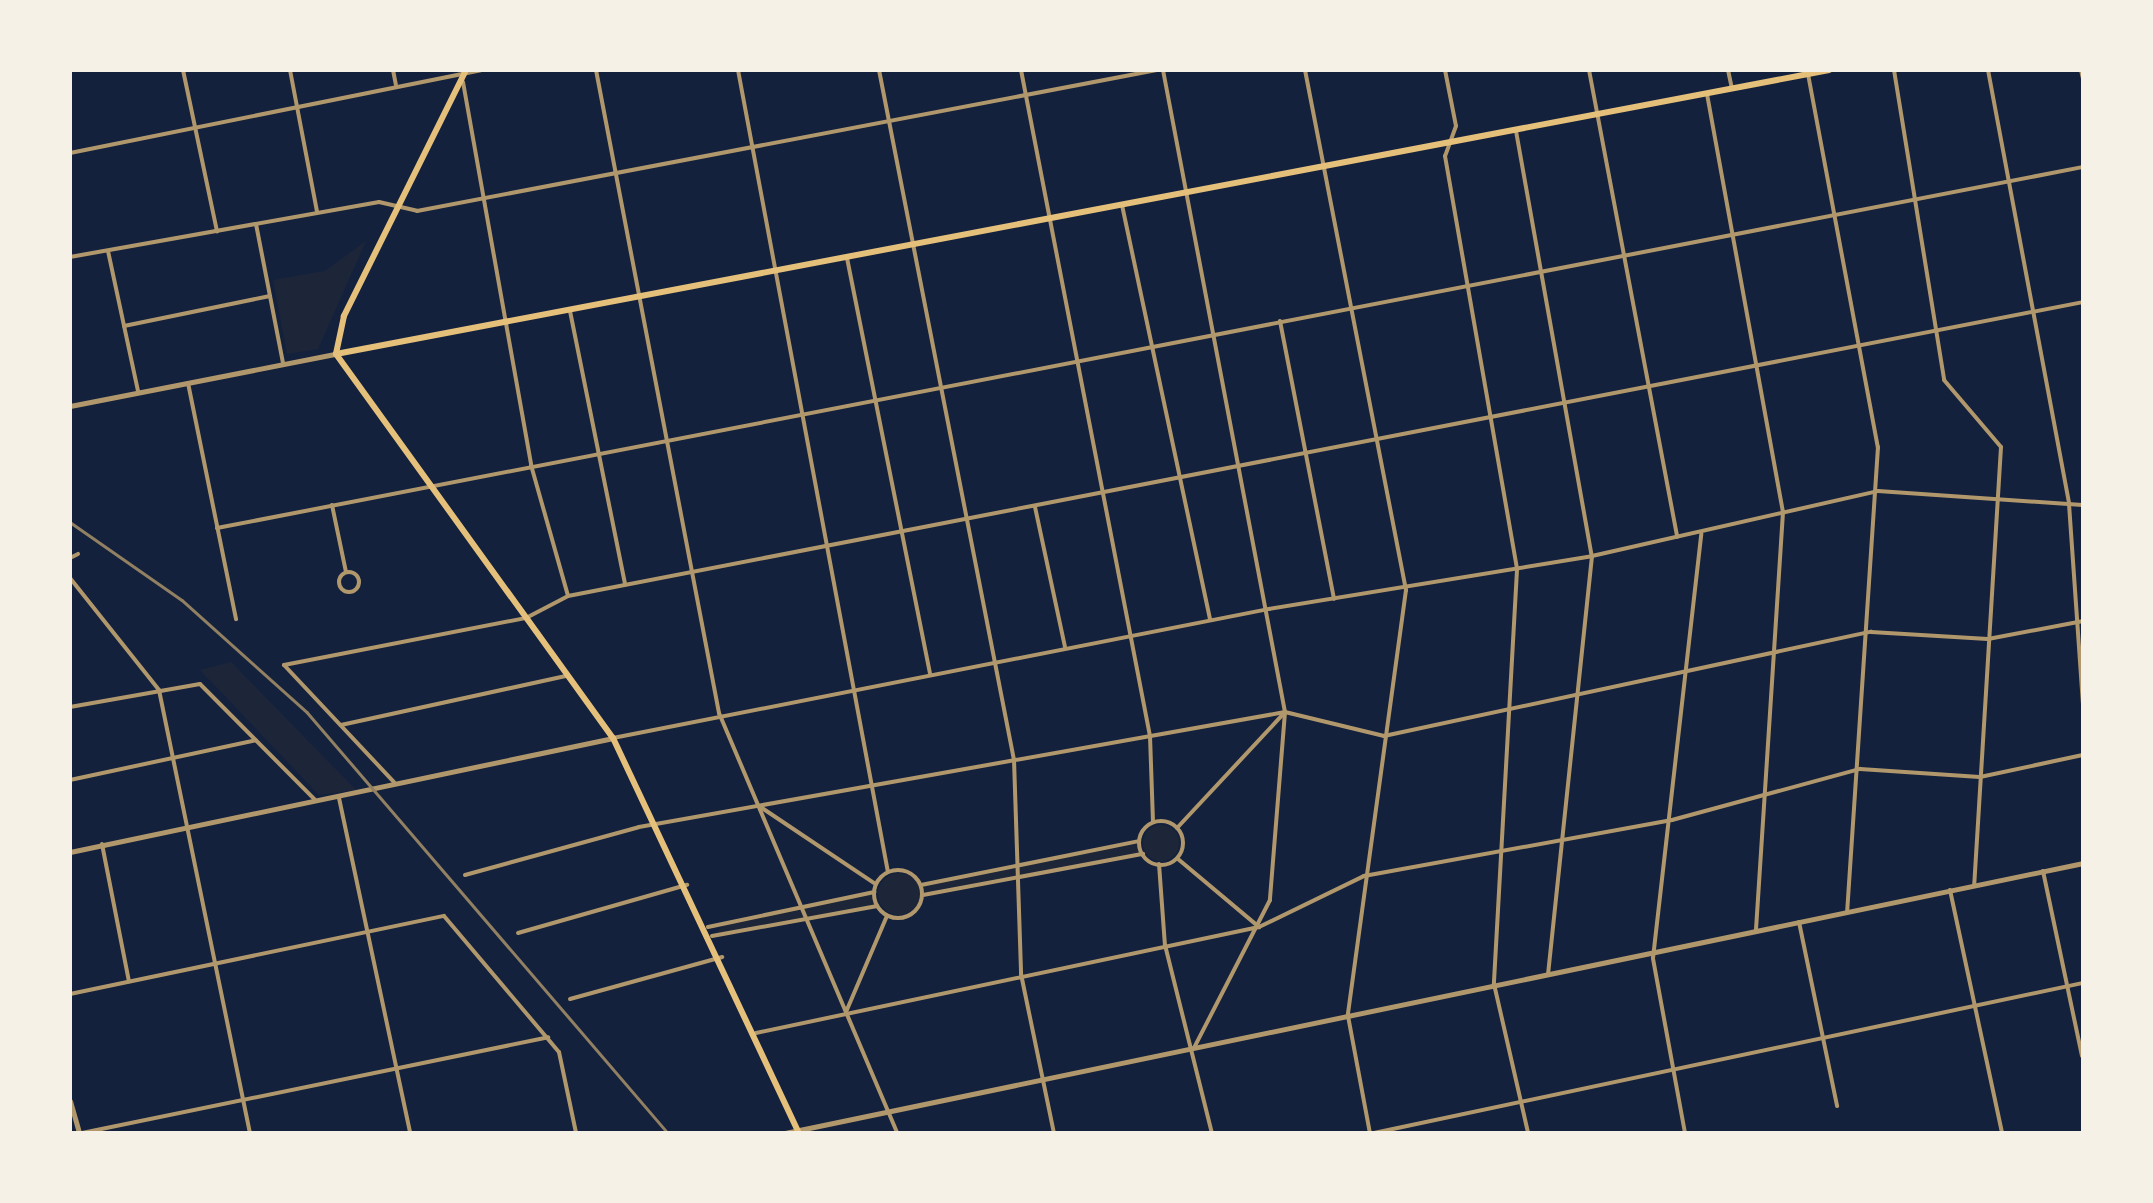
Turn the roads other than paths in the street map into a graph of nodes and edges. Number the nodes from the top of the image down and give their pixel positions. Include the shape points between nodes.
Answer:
1 (183, 70) edge
2 (290, 70) edge
3 (393, 70) edge
4 (481, 70) edge
5 (596, 70) edge
6 (738, 70) edge
7 (879, 70) edge
8 (1021, 70) edge
9 (1160, 70) edge
10 (1306, 70) edge
11 (1446, 70) edge
12 (1589, 70) edge
13 (1728, 70) edge
14 (1829, 70) edge
15 (1894, 70) edge
16 (1988, 70) edge
17 (2082, 70) edge
18 (465, 72) edge
19 (1808, 74) junction
20 (2083, 79) edge
21 (396, 86) junction
22 (1732, 89) junction
23 (1708, 94) junction
24 (1026, 95) junction
25 (298, 106) junction
26 (1598, 115) junction
27 (888, 121) junction
28 (196, 128) junction
29 (1516, 131) junction
30 (1450, 142) junction
31 (752, 147) junction
32 (70, 154) edge
33 (1324, 166) junction
34 (2083, 166) edge
35 (616, 174) junction
36 (2005, 182) junction
37 (1187, 192) junction
38 (478, 199) junction
39 (1914, 199) junction
40 (396, 206) junction
41 (1122, 206) junction
42 (318, 212) junction
43 (1836, 218) junction
44 (1050, 219) junction
45 (256, 224) junction
46 (217, 230) junction
47 (1735, 237) junction
48 (912, 245) junction
49 (108, 251) junction
50 (1626, 254) junction
51 (70, 257) edge
52 (847, 258) junction
53 (776, 268) junction
54 (1544, 272) junction
55 (1468, 289) junction
56 (639, 295) junction
57 (270, 296) junction
58 (2083, 302) edge
59 (1348, 308) junction
60 (570, 309) junction
61 (2034, 311) junction
62 (1280, 321) junction
63 (502, 322) junction
64 (124, 326) junction
65 (1937, 330) junction
66 (1216, 333) junction
67 (1155, 345) junction
68 (1861, 350) junction
69 (336, 354) junction
70 (1076, 360) junction
71 (283, 364) junction
72 (1755, 366) junction
73 (188, 382) junction
74 (942, 386) junction
75 (1650, 386) junction
76 (138, 391) junction
77 (875, 398) junction
78 (1564, 403) junction
79 (70, 406) edge
80 (803, 414) junction
81 (1492, 419) junction
82 (668, 440) junction
83 (1375, 440) junction
84 (598, 454) junction
85 (1304, 454) junction
86 (531, 465) junction
87 (1244, 466) junction
88 (1182, 478) junction
89 (432, 484) junction
90 (1878, 491) junction
91 (1101, 494) junction
92 (1996, 501) junction
93 (2069, 504) junction
94 (332, 505) junction
95 (2083, 505) edge
96 (1035, 507) junction
97 (1783, 512) junction
98 (970, 519) junction
99 (217, 528) junction
100 (1702, 532) junction
101 (902, 533) junction
102 (1678, 538) junction
103 (828, 547) junction
104 (78, 554) dead end
105 (1592, 556) junction
106 (70, 558) edge
107 (1518, 570) junction
108 (346, 572) junction
109 (693, 572) junction
110 (70, 578) edge
111 (625, 586) junction
112 (1406, 590) junction
113 (568, 596) junction
114 (1334, 600) junction
115 (1269, 608) junction
116 (526, 618) junction
117 (236, 619) dead end
118 (1210, 620) junction
119 (2080, 622) edge
120 (1871, 632) junction
121 (1127, 636) junction
122 (1988, 639) junction
123 (1064, 648) junction
124 (1774, 650) junction
125 (993, 661) junction
126 (930, 673) junction
127 (1686, 674) junction
128 (570, 675) junction
129 (855, 687) junction
130 (159, 690) junction
131 (1575, 700) junction
132 (2083, 704) edge
133 (70, 707) edge
134 (1286, 712) junction
135 (1504, 712) junction
136 (720, 713) junction
137 (341, 726) junction
138 (1150, 736) junction
139 (1384, 736) junction
140 (613, 738) junction
141 (256, 740) junction
142 (2083, 754) edge
143 (172, 758) junction
144 (1014, 760) junction
145 (1860, 769) junction
146 (1980, 777) junction
147 (70, 780) edge
148 (398, 785) junction
149 (874, 786) junction
150 (1765, 795) junction
151 (338, 798) junction
152 (316, 801) junction
153 (762, 808) junction
154 (1672, 820) junction
155 (1153, 822) junction
156 (657, 826) junction
157 (1177, 828) junction
158 (186, 829) junction
159 (1564, 836) junction
160 (1140, 841) junction
161 (102, 844) junction
162 (1502, 848) junction
163 (70, 852) edge
164 (1142, 854) junction
165 (1177, 858) junction
166 (1012, 863) junction
167 (2083, 863) edge
168 (1160, 864) junction
169 (2042, 871) junction
170 (888, 872) junction
171 (465, 875) dead end
172 (1364, 876) junction
173 (1012, 877) junction
174 (686, 884) junction
175 (876, 884) junction
176 (921, 885) junction
177 (1974, 886) junction
178 (1950, 890) junction
179 (874, 892) junction
180 (923, 895) junction
181 (877, 906) junction
182 (803, 908) junction
183 (1847, 912) junction
184 (887, 916) junction
185 (806, 918) junction
186 (1800, 922) junction
187 (1259, 926) junction
188 (708, 927) junction
189 (368, 929) junction
190 (1756, 931) junction
191 (518, 933) dead end
192 (712, 936) junction
193 (1166, 945) junction
194 (1656, 950) junction
195 (722, 957) junction
196 (216, 963) junction
197 (1021, 974) junction
198 (1548, 974) junction
199 (130, 981) junction
200 (2083, 983) edge
201 (1494, 984) junction
202 (2067, 987) junction
203 (70, 994) edge
204 (570, 1000) dead end
205 (1974, 1007) junction
206 (846, 1012) junction
207 (1348, 1016) junction
208 (756, 1033) junction
209 (550, 1037) junction
210 (1825, 1038) junction
211 (1194, 1048) junction
212 (2082, 1056) edge
213 (397, 1068) junction
214 (1671, 1070) junction
215 (1043, 1080) junction
216 (70, 1100) edge
217 (243, 1100) junction
218 (1522, 1102) junction
219 (1837, 1106) dead end
220 (892, 1110) junction
221 (799, 1132) edge
222 (81, 1133) edge
223 (250, 1133) edge
224 (410, 1133) edge
225 (576, 1133) edge
226 (785, 1133) edge
227 (897, 1133) edge
228 (1054, 1133) edge
229 (1212, 1133) edge
230 (1372, 1133) edge
231 (1528, 1133) edge
232 (1685, 1133) edge
233 (2002, 1133) edge

1 - 28 street
2 - 25 street
3 - 21 street
4 - 18 street
5 - 35 street
6 - 31 street
7 - 27 street
8 - 24 street
9 - 24 street
9 - 37 street
10 - 33 street
11 - 30 street via 1456,126
12 - 26 street
13 - 22 street
14 - 19 main road
15 - 39 street
16 - 36 street
17 - 20 street
18 - 21 street
18 - 38 street
18 - 40 main road
19 - 22 main road
19 - 43 street
21 - 25 street
22 - 23 main road
23 - 26 main road
23 - 47 street
24 - 27 street
24 - 44 street
25 - 28 street
25 - 42 street
26 - 29 main road
26 - 50 street
27 - 31 street
27 - 48 street
28 - 32 street
28 - 46 street
29 - 30 main road
29 - 54 street
30 - 33 main road
30 - 55 street
31 - 35 street
31 - 53 street
33 - 37 main road
33 - 59 street
34 - 36 street
35 - 38 street
35 - 56 street
36 - 39 street
36 - 61 street
37 - 41 main road
37 - 66 street
38 - 40 street
38 - 63 street
39 - 43 street
39 - 65 street
40 - 42 street
40 - 69 main road via 337,332
41 - 44 main road
41 - 67 street
42 - 45 street
43 - 47 street
43 - 68 street
44 - 48 main road
44 - 70 street
45 - 46 street
45 - 57 street
46 - 49 street
47 - 50 street
47 - 72 street
48 - 52 main road
48 - 74 street
49 - 51 street
49 - 64 street
50 - 54 street
50 - 75 street
52 - 53 main road
52 - 77 street
53 - 56 main road
53 - 80 street
54 - 55 street
54 - 78 street
55 - 59 street
55 - 81 street
56 - 60 main road
56 - 82 street
57 - 64 street
57 - 71 street
58 - 61 street
59 - 62 street
59 - 83 street
60 - 63 main road
60 - 84 street
61 - 65 street
61 - 93 street
62 - 66 street
62 - 85 street
63 - 69 main road
63 - 86 street
64 - 76 street
65 - 68 street
65 - 92 street via 1944,380 2001,448
66 - 67 street
66 - 87 street
67 - 70 street
67 - 88 street
68 - 72 street
68 - 90 street
69 - 71 street
69 - 89 main road
70 - 74 street
70 - 91 street
71 - 73 street
72 - 75 street
72 - 97 street
73 - 76 street
73 - 99 street
74 - 77 street
74 - 98 street
75 - 78 street
75 - 102 street
76 - 79 street
77 - 80 street
77 - 101 street
78 - 81 street
78 - 105 street
80 - 82 street
80 - 103 street
81 - 83 street
81 - 107 street
82 - 84 street
82 - 109 street
83 - 85 street
83 - 112 street
84 - 86 street
84 - 111 street
85 - 87 street
85 - 114 street
86 - 89 street
86 - 113 street
87 - 88 street
87 - 115 street
88 - 91 street
88 - 118 street
89 - 94 street
89 - 116 main road
90 - 92 street
90 - 97 street
90 - 120 street
91 - 96 street
91 - 121 street
92 - 93 street
92 - 122 street
93 - 95 street
93 - 119 street
94 - 99 street
94 - 108 street
96 - 98 street
96 - 123 street
97 - 100 street
97 - 124 street
98 - 101 street
98 - 125 street
99 - 117 street
100 - 102 street
100 - 127 street
101 - 103 street
101 - 126 street
102 - 105 street
103 - 109 street
103 - 129 street
104 - 106 street
105 - 107 street
105 - 131 street
107 - 112 street
107 - 135 street
108 - 108 street via 339,586 351,592 359,579
109 - 111 street
109 - 136 street
110 - 130 street
111 - 113 street
112 - 114 street
112 - 139 street
113 - 116 street
114 - 115 street
115 - 118 street
115 - 134 street
116 - 128 main road
116 - 137 street via 284,666
118 - 121 street
119 - 122 street
119 - 132 street
120 - 122 street
120 - 124 street
120 - 145 street
121 - 123 street
121 - 138 street
122 - 146 street
123 - 125 street
124 - 127 street
124 - 150 street
125 - 126 street
125 - 144 street
126 - 129 street
127 - 131 street
127 - 154 street
128 - 137 street
128 - 140 main road
129 - 136 street
129 - 149 street
130 - 133 street
130 - 141 street via 200,684
130 - 143 street
131 - 135 street
131 - 159 street
134 - 138 street
134 - 139 street
134 - 157 street
134 - 187 street via 1270,900
135 - 139 street
135 - 162 street
136 - 140 street
136 - 153 street
137 - 148 street
138 - 144 street
138 - 155 street
139 - 172 street
140 - 148 street
140 - 156 main road
141 - 143 street
141 - 152 street
142 - 146 street
143 - 147 street
143 - 158 street
144 - 149 street
144 - 166 street
145 - 146 street
145 - 150 street
145 - 183 street
146 - 177 street
148 - 151 street
149 - 153 street
149 - 170 street
150 - 154 street
150 - 190 street
151 - 152 street
151 - 189 street
152 - 158 street
153 - 156 street
153 - 175 street
153 - 182 street
154 - 159 street
154 - 194 street
155 - 157 street
155 - 160 street
156 - 171 street
156 - 174 main road
157 - 165 street
158 - 161 street
158 - 196 street
159 - 162 street
159 - 198 street
160 - 164 street
160 - 166 street
161 - 163 street
161 - 199 street
162 - 172 street
162 - 201 street
164 - 168 street
164 - 173 street
165 - 168 street
165 - 187 street
166 - 173 street
166 - 176 street
167 - 169 street
168 - 193 street
169 - 177 street
169 - 202 street
170 - 175 street
170 - 176 street via 911,873
172 - 187 street
172 - 207 street
173 - 180 street
173 - 197 street
174 - 188 main road
174 - 191 street
175 - 179 street
176 - 180 street
177 - 178 street
178 - 183 street
178 - 205 street
179 - 181 street
179 - 182 street
180 - 184 street via 911,915
181 - 184 street
181 - 185 street
182 - 185 street
182 - 188 street
183 - 186 street
184 - 206 street
185 - 192 street
185 - 206 street
186 - 190 street
186 - 210 street
187 - 193 street
187 - 211 street
188 - 192 main road
189 - 196 street
189 - 209 street via 438,915
189 - 213 street
190 - 194 street
192 - 195 main road
193 - 197 street
193 - 211 street
194 - 198 street
194 - 214 street
195 - 204 street
195 - 208 main road
196 - 199 street
196 - 217 street
197 - 206 street
197 - 215 street
198 - 201 street
199 - 203 street
200 - 202 street
201 - 207 street
201 - 218 street
202 - 205 street
202 - 212 street
205 - 210 street
205 - 233 street
206 - 208 street
206 - 220 street
207 - 211 street
207 - 230 street
208 - 221 main road
209 - 213 street
209 - 225 street
210 - 214 street
210 - 219 street
211 - 215 street
211 - 229 street
213 - 217 street
213 - 224 street
214 - 218 street
214 - 232 street
215 - 220 street
215 - 228 street
216 - 222 street
217 - 222 street
217 - 223 street
218 - 230 street
218 - 231 street
220 - 221 street
220 - 227 street
221 - 226 street

